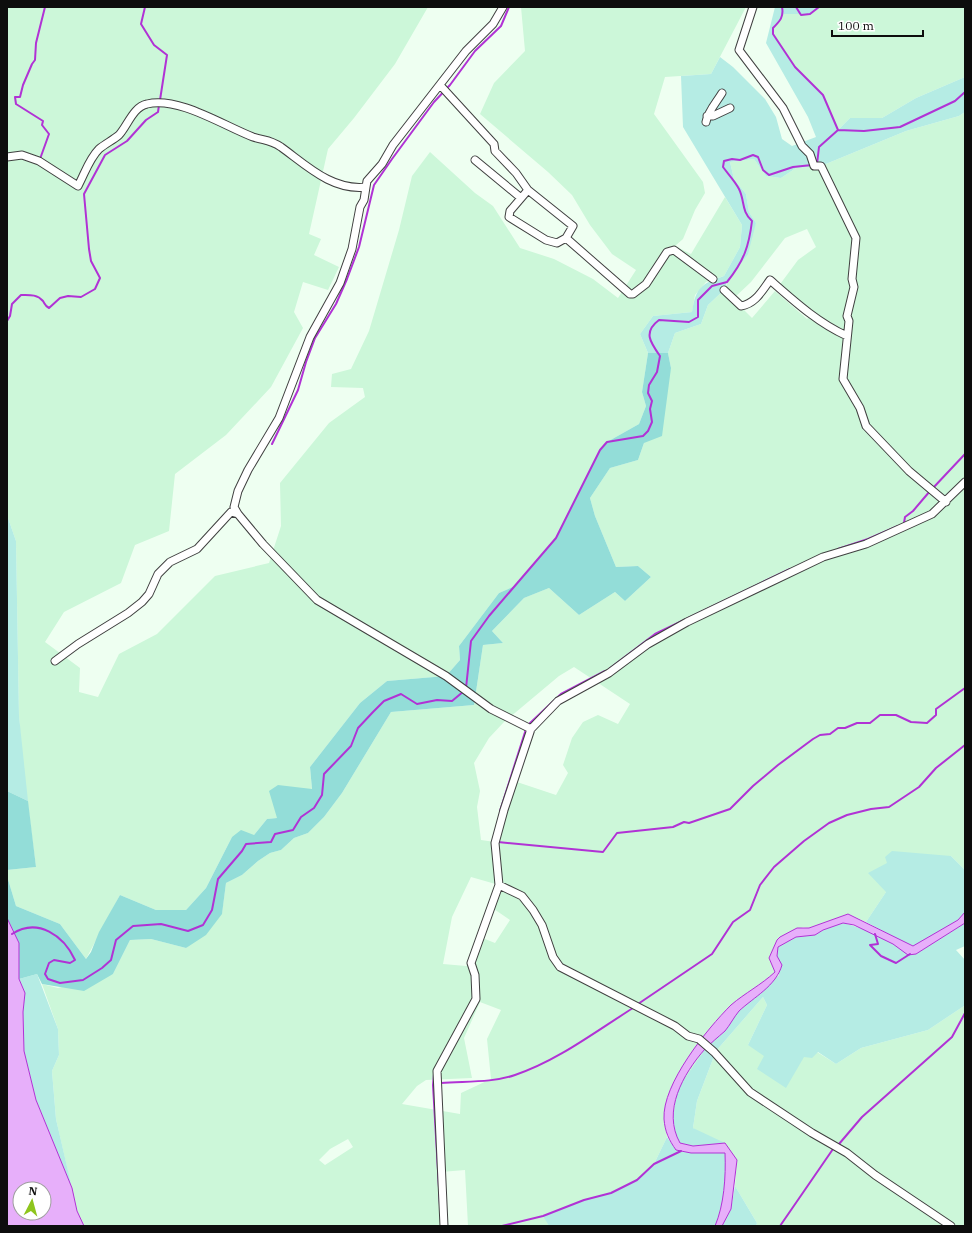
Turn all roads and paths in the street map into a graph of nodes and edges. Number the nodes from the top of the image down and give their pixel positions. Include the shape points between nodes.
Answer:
1 (503, 7) edge
2 (753, 7) edge
3 (440, 85) junction
4 (722, 93) dead end
5 (730, 108) dead end
6 (7, 157) edge
7 (475, 160) dead end
8 (366, 187) junction
9 (528, 190) junction
10 (521, 198) junction
11 (566, 238) junction
12 (713, 279) dead end
13 (724, 290) dead end
14 (847, 336) junction
15 (965, 482) edge
16 (946, 502) junction
17 (238, 514) junction
18 (55, 662) dead end
19 (531, 729) junction
20 (499, 885) junction
21 (444, 1226) edge
22 (951, 1226) edge

1 - 3 street via 493,24 466,52
2 - 14 street via 738,50 783,108 802,146 810,154 814,166 821,166 855,234 852,279 854,287 847,316
3 - 8 street via 367,181
3 - 9 street via 494,144 495,151
4 - 5 street via 707,119
6 - 8 street via 22,155 39,161 78,186 98,150 119,134 137,110 147,104 171,104 217,120 254,137 270,140 323,178 354,188
7 - 10 street
8 - 17 street via 345,271 310,337 279,418 238,491 234,507
9 - 10 street
9 - 11 street via 573,226
10 - 11 street via 510,211 509,217 546,240 557,243
11 - 12 street via 630,294 646,284 667,252 674,250
13 - 14 street via 741,306 748,305 770,280 806,311
14 - 16 street via 843,379 860,408 866,426 909,471
15 - 16 street
16 - 19 street via 932,514 913,523 866,544 823,557 687,622 648,644 609,673 558,701
17 - 18 street via 231,512 196,549 170,562 158,574 149,594 137,606
17 - 19 street via 317,600 446,676 491,710
19 - 20 street via 495,843
20 - 21 street via 471,963 475,975 476,999 437,1071
20 - 22 street via 522,896 533,910 542,925 553,957 560,967 675,1026 688,1036 698,1038 750,1092

